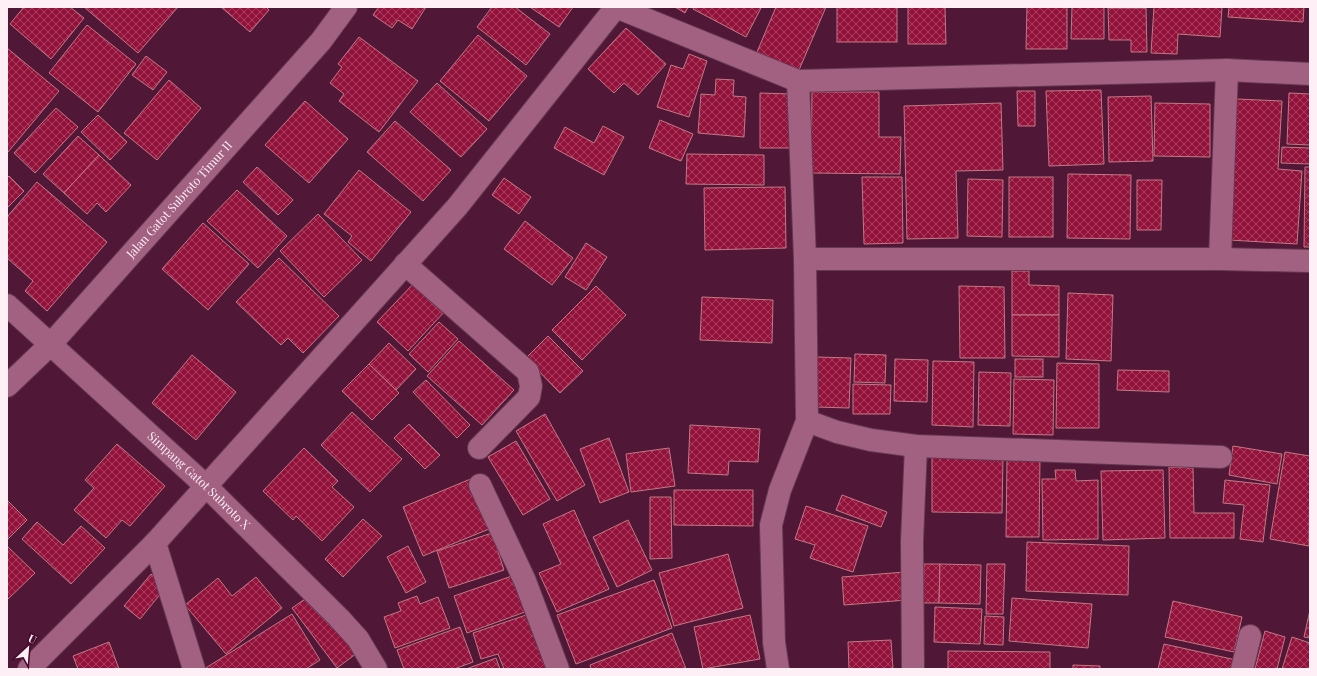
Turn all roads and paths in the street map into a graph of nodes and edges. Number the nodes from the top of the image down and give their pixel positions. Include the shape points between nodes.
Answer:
1 (346, 7) edge
2 (616, 7) edge
3 (1227, 70) junction
4 (1310, 74) edge
5 (798, 81) junction
6 (805, 259) junction
7 (1220, 259) junction
8 (1310, 261) edge
9 (406, 264) junction
10 (7, 305) edge
11 (51, 344) junction
12 (7, 386) edge
13 (807, 421) junction
14 (916, 446) junction
15 (479, 448) dead end
16 (1221, 457) dead end
17 (480, 485) dead end
18 (206, 486) junction
19 (155, 543) junction
20 (1250, 636) dead end
21 (29, 669) edge
22 (194, 669) edge
23 (376, 669) edge
24 (558, 669) edge
25 (778, 669) edge
26 (913, 669) edge
27 (1242, 669) edge

1 - 11 street, Jalan Gatot Subroto Timur II via 321,40
2 - 5 street
2 - 9 street via 458,207
3 - 4 street
3 - 5 street
3 - 7 street
5 - 6 street
6 - 7 street
6 - 13 street
7 - 8 street
9 - 15 street via 528,372 532,386 529,397
9 - 18 street
10 - 11 street, Simpang Gatot Subroto X
11 - 12 street, Jalan Gatot Subroto Timur II
11 - 18 street, Simpang Gatot Subroto X
13 - 14 street via 837,432 871,440
13 - 25 street via 780,490 771,525 774,642
14 - 16 street
14 - 26 street via 912,541
17 - 24 street via 525,581
18 - 19 street
18 - 23 street, Simpang Gatot Subroto X via 339,618 358,639
19 - 21 street
19 - 22 street
20 - 27 street

